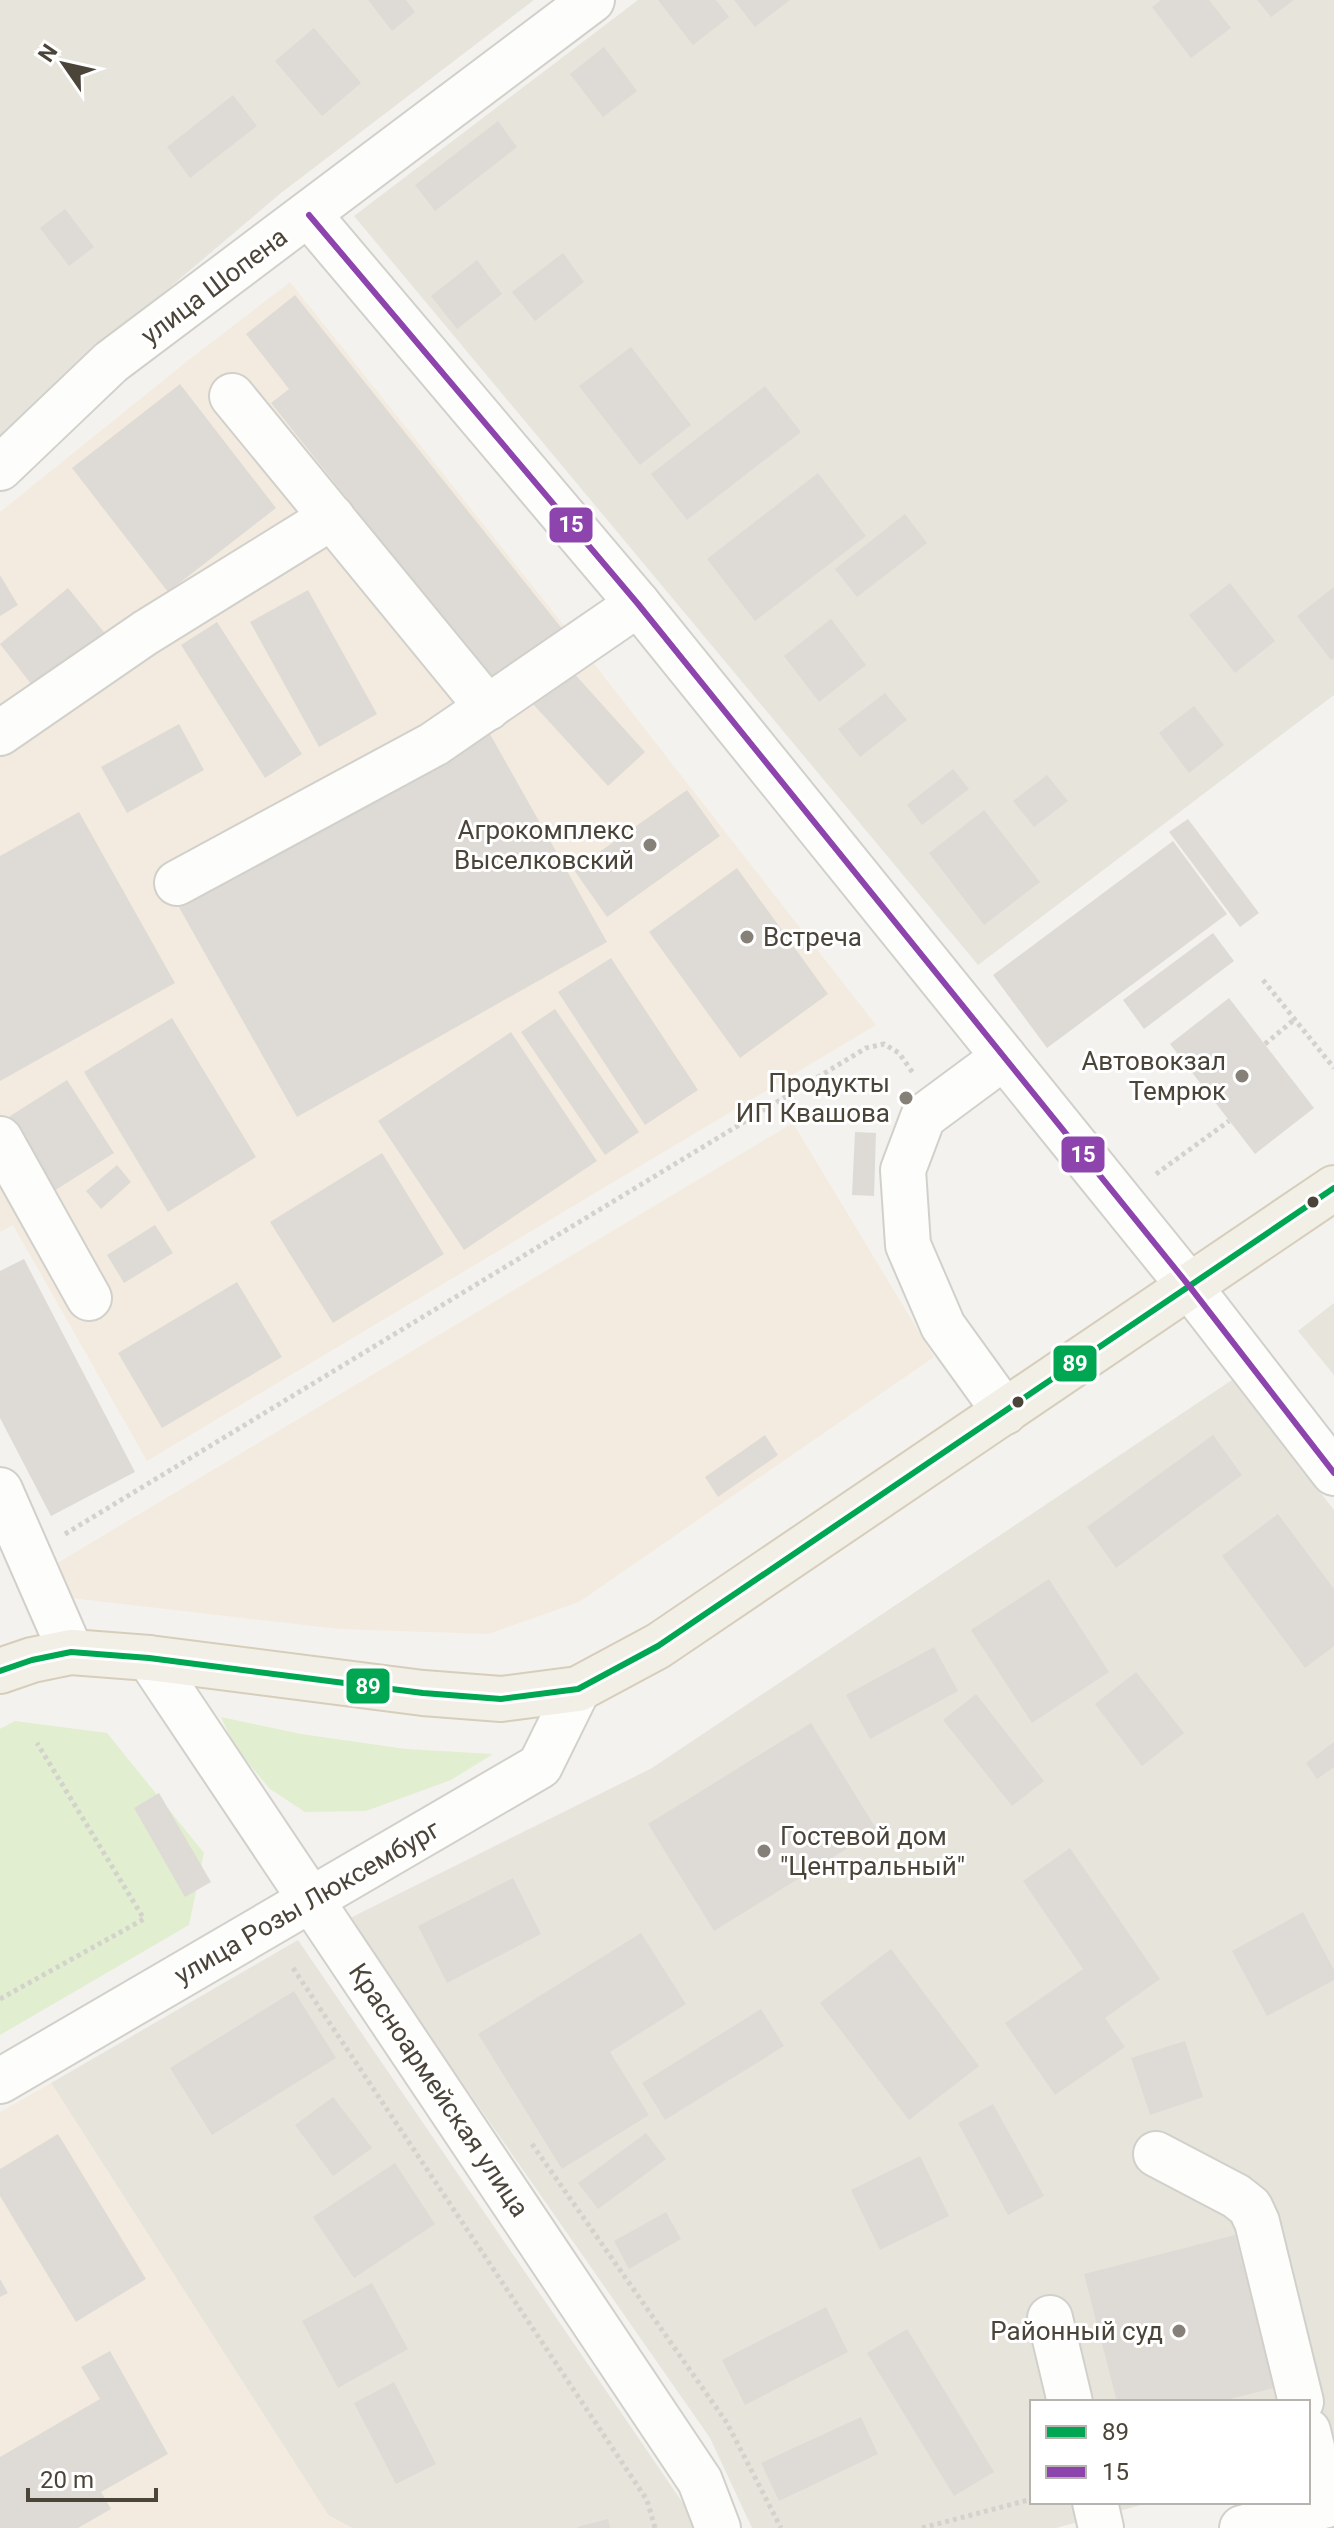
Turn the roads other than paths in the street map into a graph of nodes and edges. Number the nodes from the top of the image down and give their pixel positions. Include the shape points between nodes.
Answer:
1 (592, 0) edge
2 (309, 215) junction
3 (232, 396) dead end
4 (0, 468) edge
5 (332, 517) junction
6 (638, 604) junction
7 (488, 708) junction
8 (0, 733) edge
9 (177, 883) dead end
10 (1004, 1057) junction
11 (0, 1139) edge
12 (1334, 1188) edge
13 (1190, 1287) junction
14 (89, 1298) dead end
15 (1005, 1412) junction
16 (1334, 1473) edge
17 (0, 1490) edge
18 (71, 1652) junction
19 (149, 1658) junction
20 (0, 1671) edge
21 (578, 1689) junction
22 (311, 1899) junction
23 (0, 2081) edge
24 (1156, 2154) dead end
25 (1050, 2318) dead end
26 (1070, 2400) edge
27 (1301, 2400) edge
28 (1310, 2438) edge
29 (1095, 2504) edge
30 (1330, 2504) edge
31 (718, 2528) edge
32 (1101, 2528) edge
33 (1242, 2528) edge

1 - 2 street, улица Шопена
2 - 4 street, улица Шопена via 111,362
2 - 6 street
3 - 5 street
5 - 7 street
5 - 8 street via 145,633
6 - 7 street
6 - 10 street
7 - 9 street via 434,744
10 - 13 street
10 - 15 street via 923,1117 903,1170 908,1245 943,1326
11 - 14 street
12 - 13 main road
13 - 15 main road
13 - 16 street
15 - 21 main road via 658,1646
17 - 18 street
18 - 19 main road
18 - 20 main road
19 - 21 main road via 501,1699
19 - 22 street, Красноармейская улица
21 - 22 street, улица Розы Люксембург via 540,1766
22 - 23 street, улица Розы Люксембург
22 - 31 street, Красноармейская улица via 700,2481
24 - 27 street via 1250,2207
25 - 26 street
28 - 30 street
29 - 32 street
30 - 33 street

